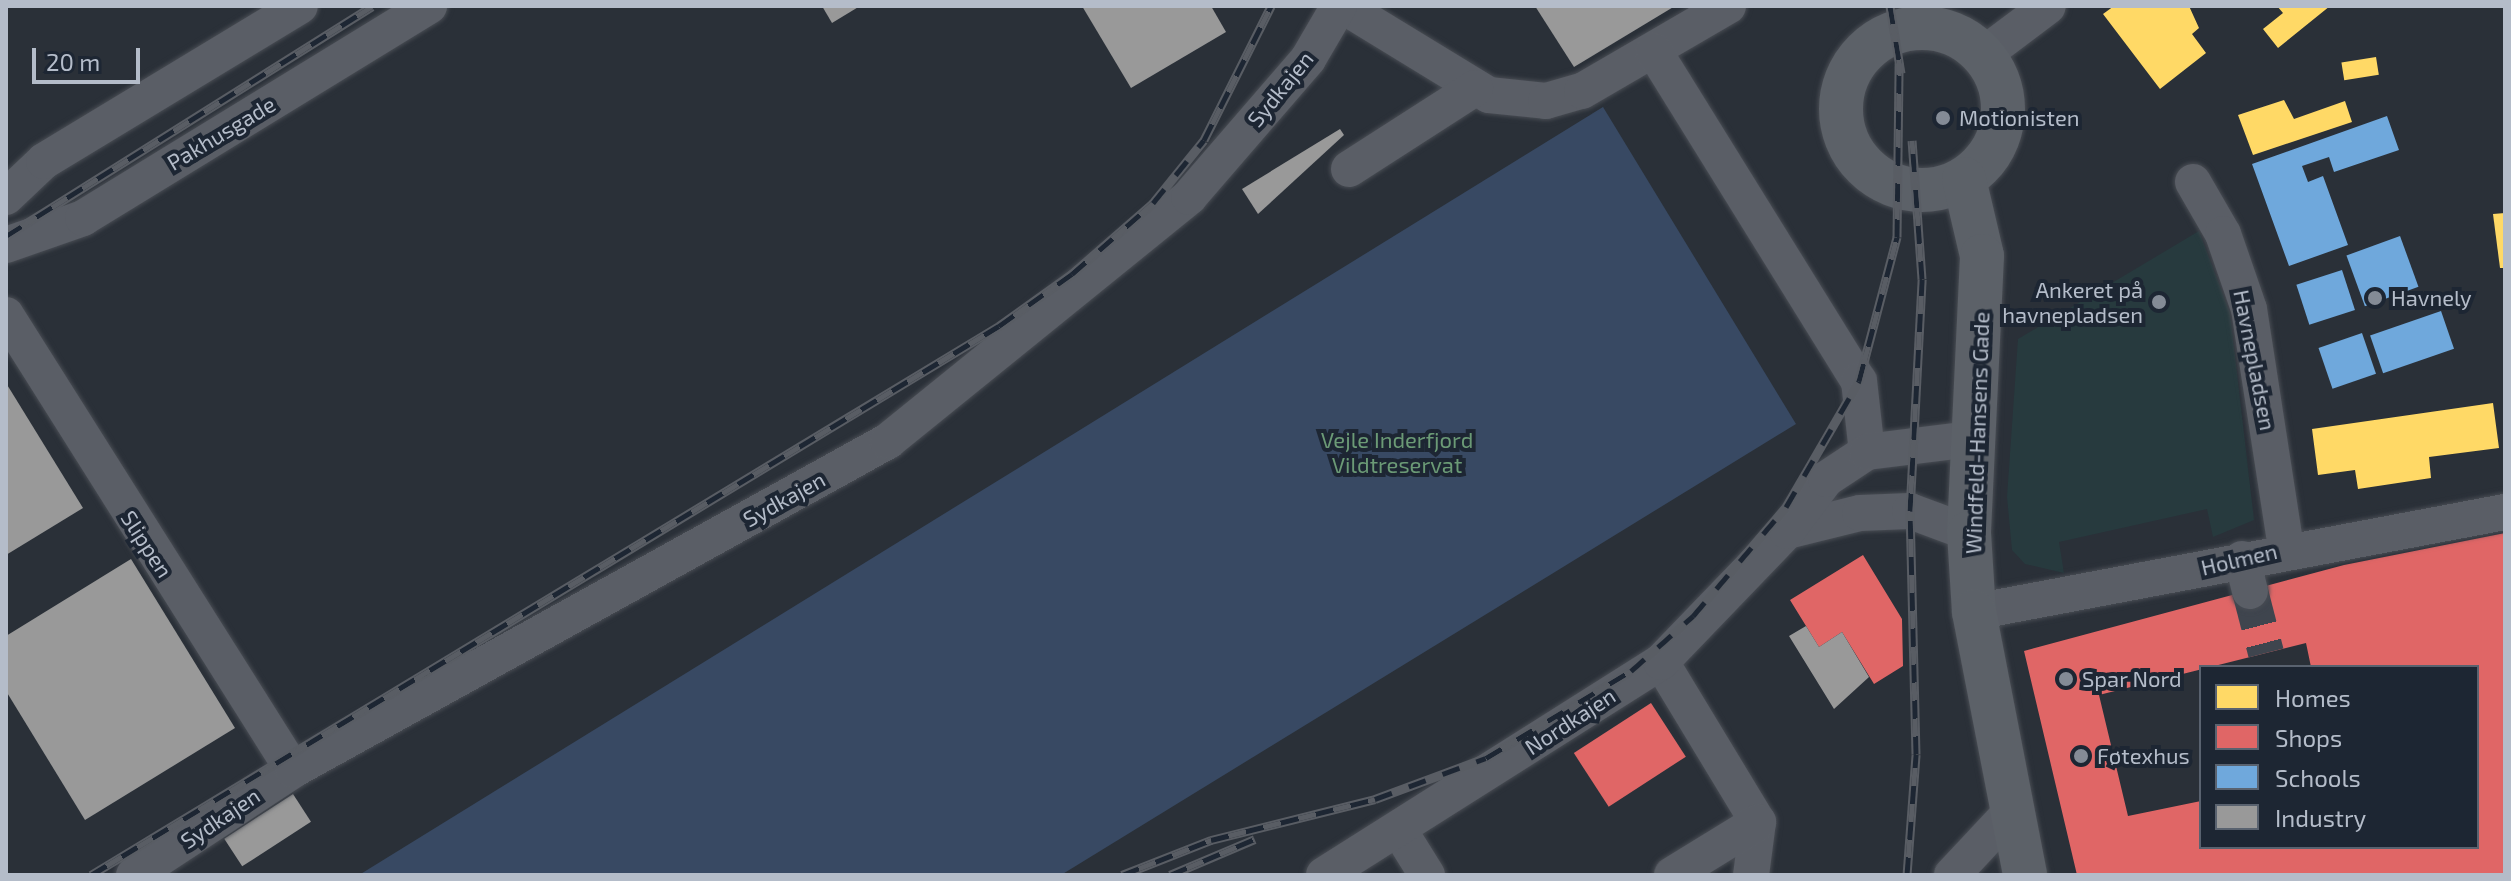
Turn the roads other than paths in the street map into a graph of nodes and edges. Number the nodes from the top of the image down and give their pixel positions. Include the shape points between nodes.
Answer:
1 (300, 6) edge
2 (429, 6) edge
3 (1341, 6) edge
4 (1728, 6) edge
5 (2048, 6) edge
6 (1886, 19) edge
7 (1654, 51) junction
8 (1983, 55) junction
9 (1475, 88) junction
10 (1349, 169) dead end
11 (1964, 179) junction
12 (2193, 182) dead end
13 (6, 197) edge
14 (6, 245) edge
15 (6, 315) edge
16 (1972, 439) junction
17 (1867, 452) junction
18 (2505, 512) edge
19 (1787, 531) junction
20 (1969, 533) junction
21 (2286, 548) junction
22 (1974, 612) junction
23 (1661, 662) junction
24 (293, 770) junction
25 (2011, 812) junction
26 (1758, 822) junction
27 (1399, 830) junction
28 (134, 875) edge
29 (1324, 875) edge
30 (1427, 875) edge
31 (1672, 875) edge
32 (1751, 875) edge
33 (1952, 875) edge
34 (2025, 875) edge

1 - 13 street via 44,161
2 - 14 street, Pakhusgade via 83,218
3 - 9 street, Sydkajen
3 - 24 street, Sydkajen via 1308,59 1189,197 888,441
4 - 7 street, Sydkajen
5 - 8 street
6 - 8 main road via 1943,30
6 - 11 main road via 1854,63 1840,112 1845,137 1876,177 1902,189
7 - 9 street, Sydkajen via 1582,91 1546,101
7 - 17 street via 1859,381
8 - 11 main road via 2003,98 2003,122 1989,155
9 - 10 street
11 - 16 main road, Windfeld-Hansens Gade via 1982,256
12 - 21 street, Havnepladsen via 2223,234 2249,309
15 - 24 street, Slippen
16 - 17 street, Nordkajen
16 - 20 main road, Windfeld-Hansens Gade
17 - 19 street, Nordkajen via 1826,479
18 - 21 street, Holmen
19 - 20 street via 1860,513 1910,511
19 - 23 street, Nordkajen
20 - 22 main road, Windfeld-Hansens Gade
21 - 22 street, Holmen via 2246,575
22 - 25 main road, Windfeld-Hansens Gade
23 - 26 street
23 - 27 street, Nordkajen
24 - 28 street, Sydkajen
25 - 33 street
25 - 34 main road, Windfeld-Hansens Gade
26 - 31 street
26 - 32 street
27 - 29 street, Nordkajen
27 - 30 street

